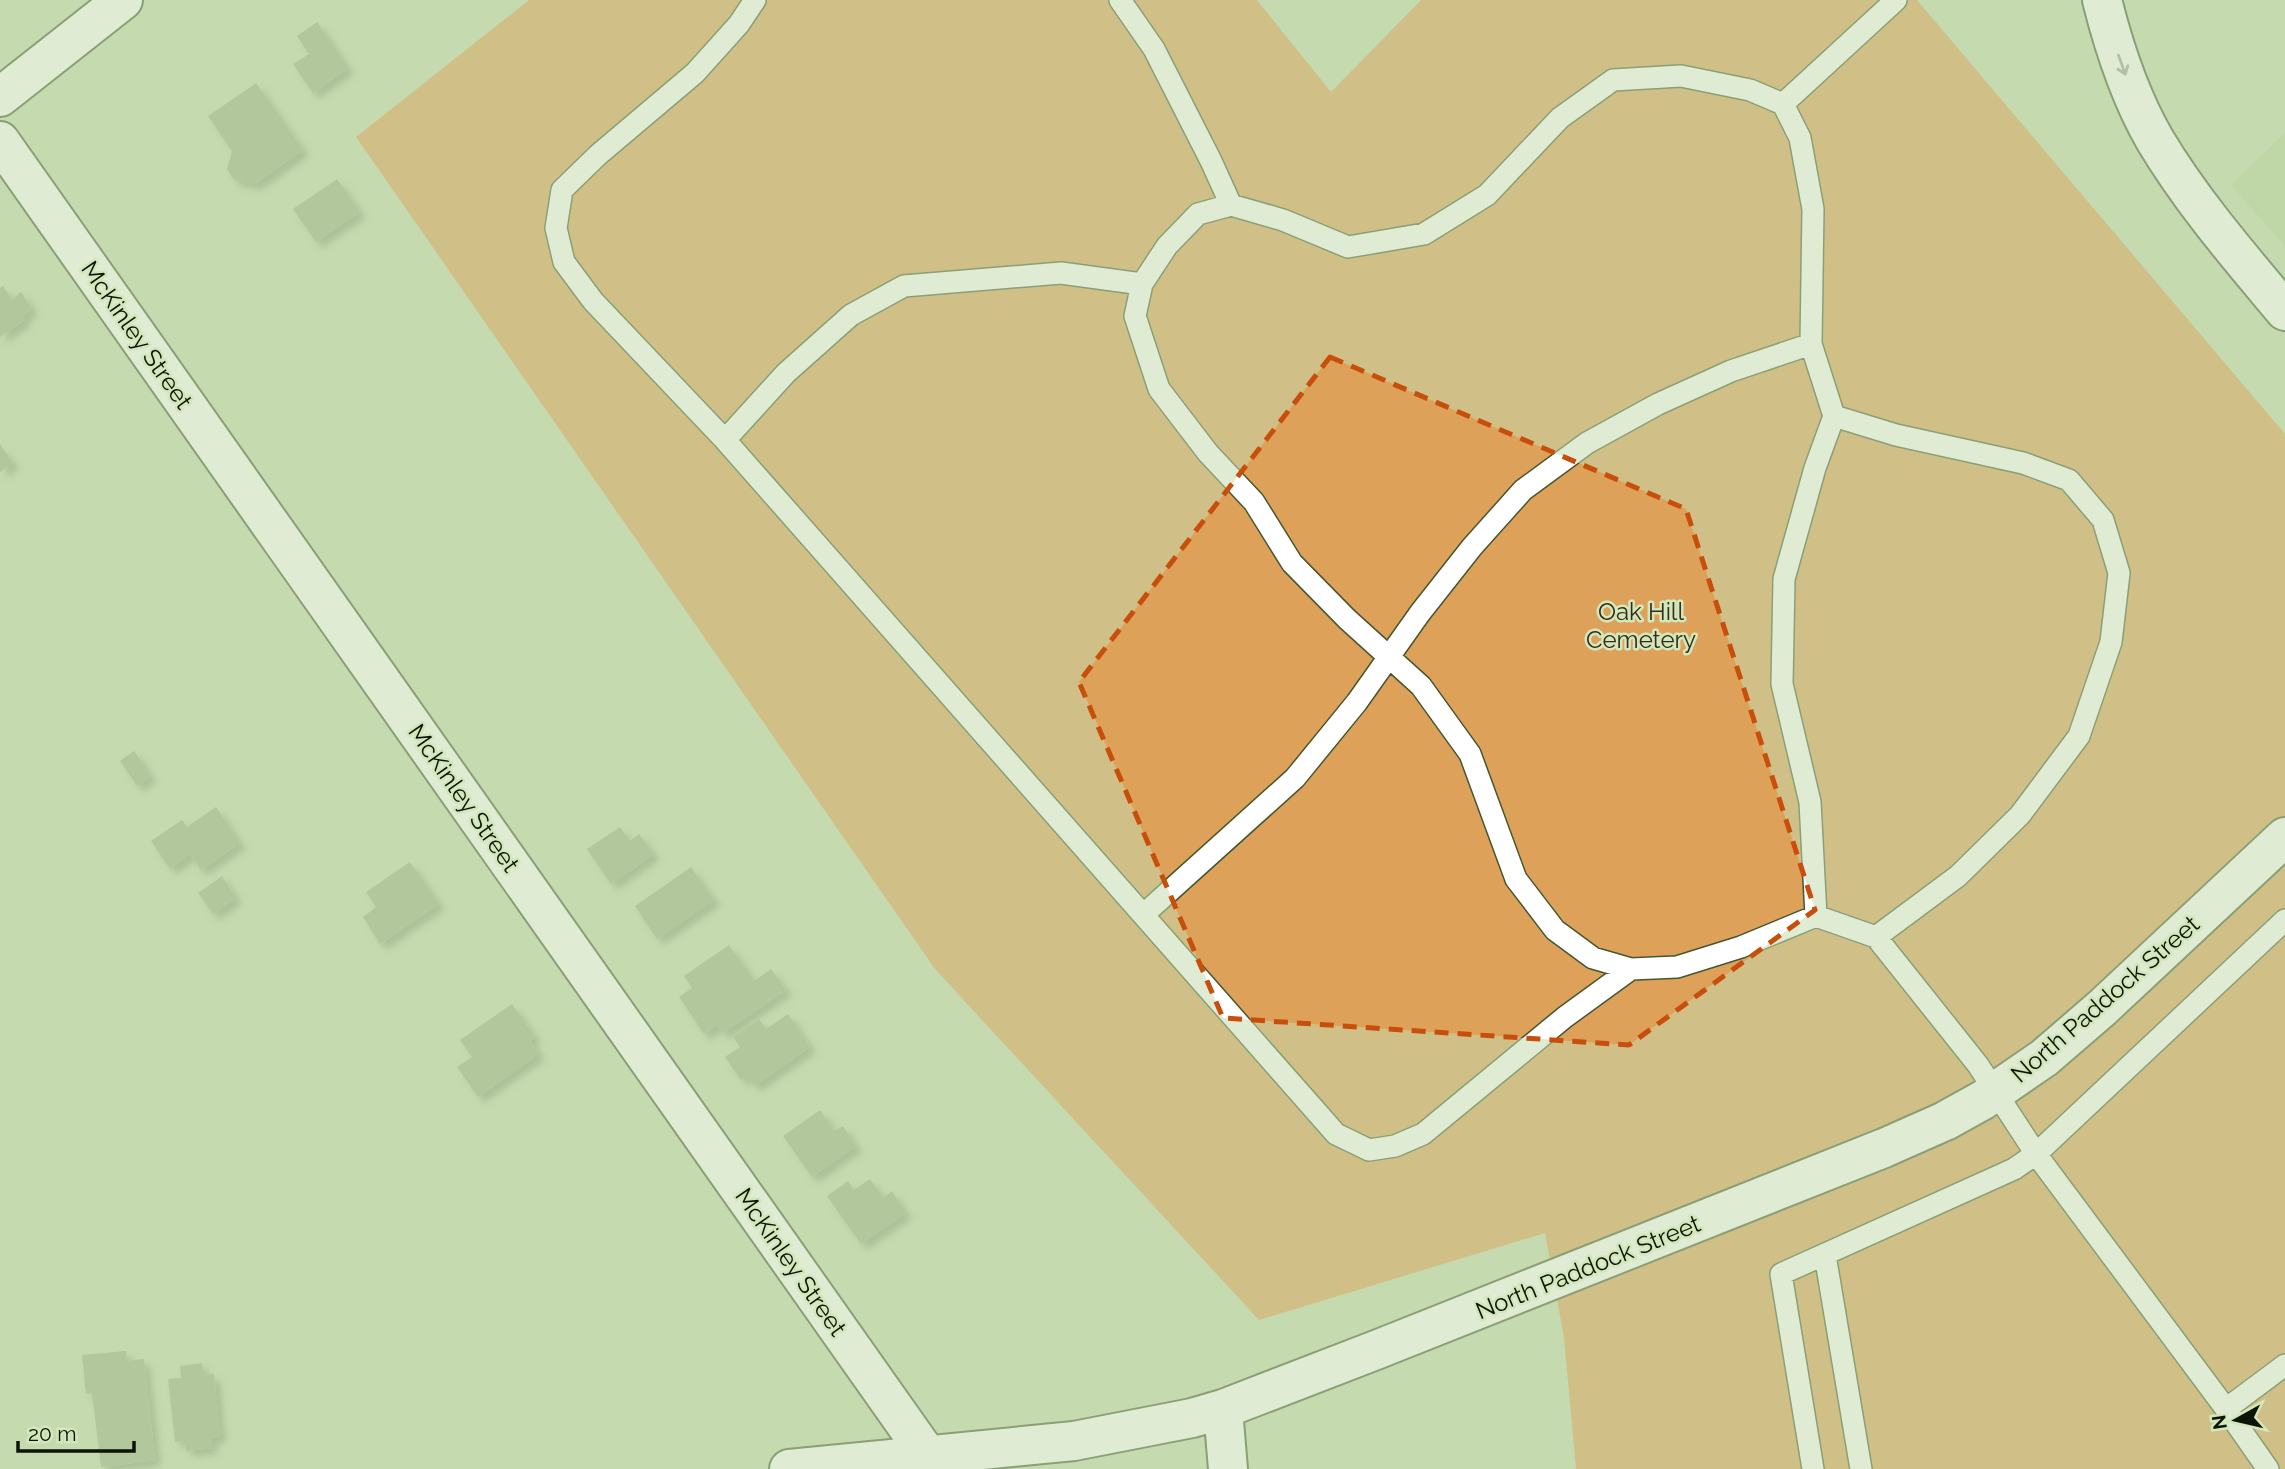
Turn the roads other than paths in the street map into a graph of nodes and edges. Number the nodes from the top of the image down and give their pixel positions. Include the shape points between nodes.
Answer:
1 (123, 0) edge
2 (755, 0) edge
3 (1120, 0) edge
4 (1896, 0) edge
5 (2102, 0) edge
6 (0, 97) edge
7 (1783, 104) junction
8 (0, 141) edge
9 (1231, 205) junction
10 (1142, 284) junction
11 (2285, 311) edge
12 (1811, 344) junction
13 (1834, 416) junction
14 (725, 440) junction
15 (1389, 657) junction
16 (2285, 837) edge
17 (1143, 915) junction
18 (1816, 916) junction
19 (2285, 919) edge
20 (1876, 937) junction
21 (1631, 969) junction
22 (1996, 1093) junction
23 (2036, 1154) junction
24 (1825, 1255) junction
25 (2285, 1365) edge
26 (1223, 1409) junction
27 (2226, 1409) junction
28 (928, 1456) junction
29 (789, 1469) edge
30 (1228, 1469) edge
31 (1813, 1469) edge
32 (1861, 1469) edge
33 (2269, 1469) edge

1 - 6 main road
2 - 14 lane via 695,73 562,190 556,228 564,262 593,301
3 - 9 lane via 1154,49
4 - 7 lane
5 -> 11 main road via 2132,95 2154,138 2182,183
7 - 9 lane via 1750,90 1681,76 1613,80 1560,118 1487,195 1424,234 1348,247
7 - 12 lane via 1800,138 1813,209
8 - 28 main road, McKinley Street
9 - 10 lane via 1198,214 1167,246
10 - 14 lane via 1060,273 904,286 851,315 786,373
10 - 15 lane via 1135,316 1159,389 1254,502 1292,562
12 - 13 lane
12 - 15 lane via 1731,371 1658,404 1587,443 1523,490 1472,547
13 - 18 lane via 1784,579 1782,684 1810,802
13 - 20 lane via 2023,463 2069,480 2103,520 2119,573 2111,642 2079,736 2020,815 1958,876
14 - 17 lane
15 - 17 lane via 1295,778
15 - 21 lane via 1422,686 1470,754 1516,879 1555,930 1593,958
16 - 22 main road, North Paddock Street via 2074,1033
17 - 21 lane via 1336,1134 1368,1150 1395,1146 1423,1134
18 - 20 lane
18 - 21 lane via 1677,967
19 - 23 lane
20 - 22 lane
22 - 23 lane
22 - 26 main road, North Paddock Street via 1884,1148
23 - 24 lane via 2014,1169
23 - 27 lane
24 - 31 lane via 1781,1274
24 - 32 lane
25 - 27 lane
26 - 28 main road, North Paddock Street via 1084,1439
26 - 30 main road
27 - 33 lane
28 - 29 main road, North Paddock Street

